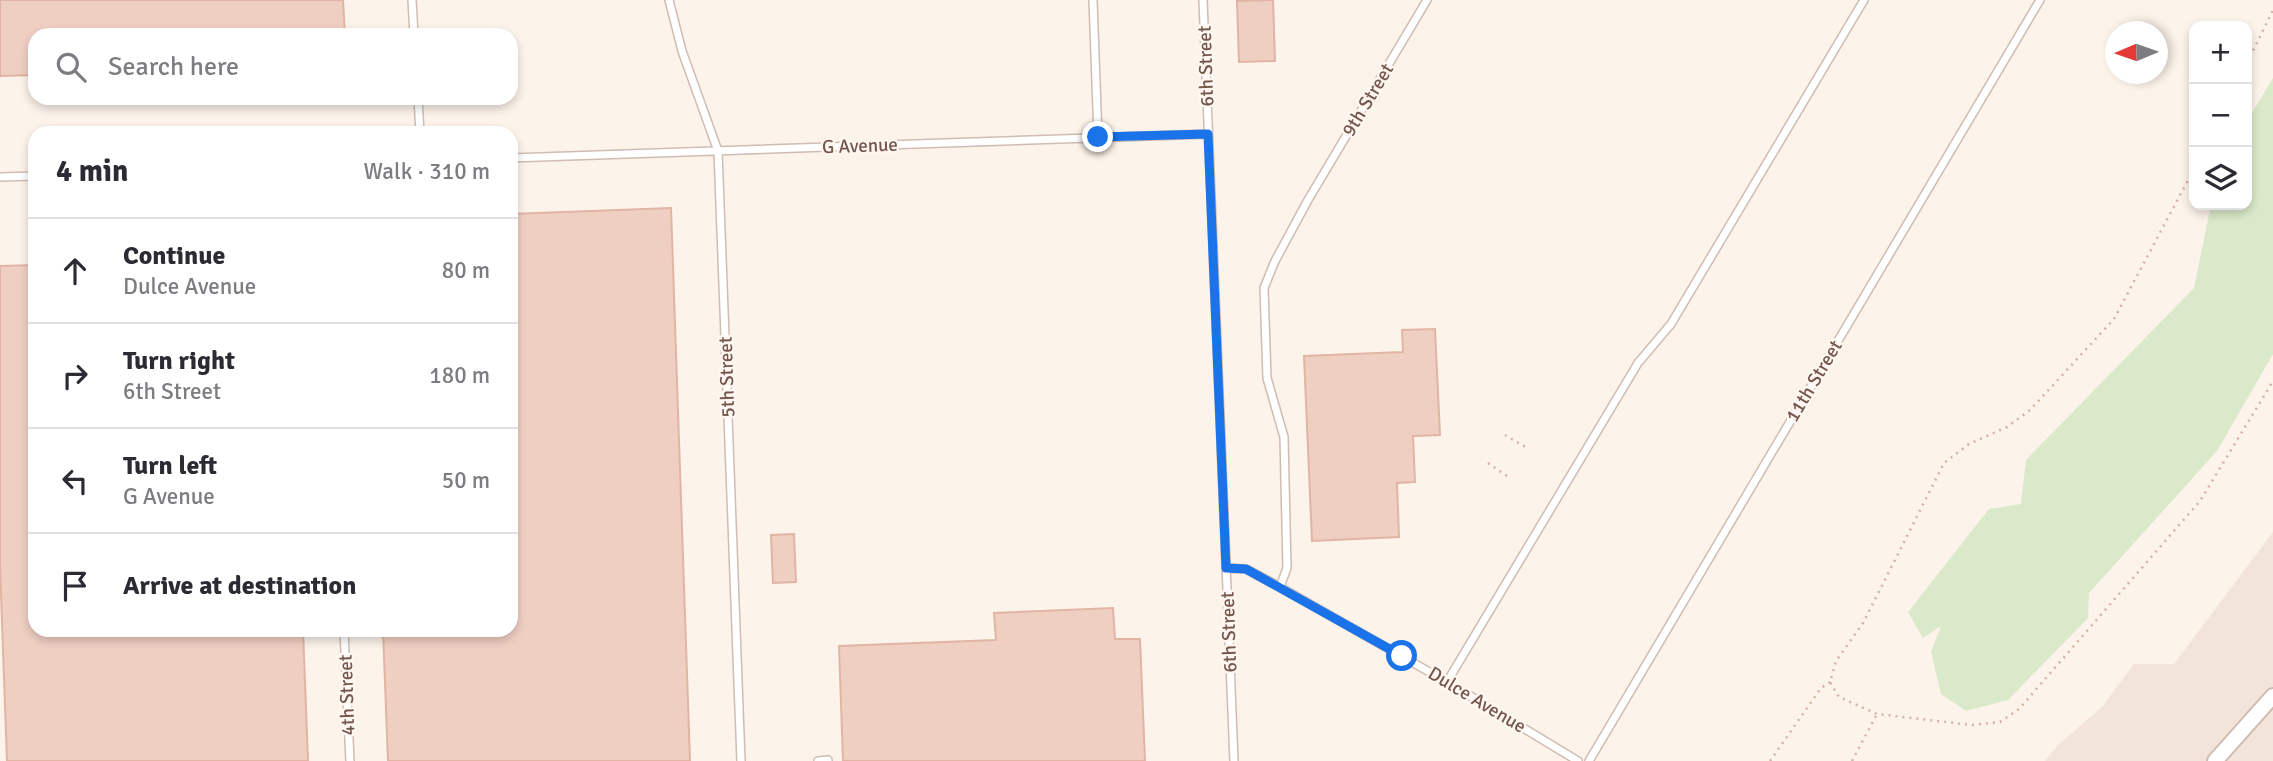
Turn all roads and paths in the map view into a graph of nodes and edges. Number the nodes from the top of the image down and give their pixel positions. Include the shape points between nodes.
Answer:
1 (412, 0) edge
2 (669, 0) edge
3 (1093, 0) edge
4 (1203, 0) edge
5 (1427, 0) edge
6 (1864, 0) edge
7 (2040, 0) edge
8 (2273, 10) edge
9 (414, 28) edge
10 (2252, 53) edge
11 (418, 105) edge
12 (420, 126) edge
13 (1208, 134) junction
14 (1098, 137) junction
15 (718, 151) junction
16 (518, 158) edge
17 (28, 176) edge
18 (0, 177) edge
19 (2189, 178) edge
20 (2273, 381) edge
21 (1505, 435) dead end
22 (1527, 448) dead end
23 (1488, 463) dead end
24 (1510, 478) dead end
25 (1226, 568) junction
26 (1280, 587) junction
27 (344, 637) edge
28 (1447, 682) junction
29 (1830, 682) junction
30 (2273, 696) edge
31 (1877, 714) junction
32 (828, 760) edge
33 (349, 761) edge
34 (741, 761) edge
35 (818, 761) edge
36 (1234, 761) edge
37 (1578, 761) edge
38 (1589, 761) edge
39 (1770, 761) edge
40 (1852, 761) edge
41 (2215, 761) edge

1 - 9 lane
2 - 15 lane, 5th Street
3 - 14 lane
4 - 13 lane, 6th Street
5 - 26 lane, 9th Street via 1308,200 1264,288 1267,378 1284,437 1287,568
6 - 28 lane via 1671,324 1638,363
7 - 38 lane, 11th Street
8 - 10 path
11 - 12 lane
13 - 14 lane, G Avenue
13 - 25 lane, 6th Street
14 - 15 lane, G Avenue
15 - 16 lane, G Avenue
15 - 34 lane, 5th Street
17 - 18 lane
19 - 29 path via 2114,319 2030,410 1944,463 1863,623 1836,660
20 - 31 path via 2200,502 2019,709 2000,722 1972,725
21 - 22 path
23 - 24 path
25 - 26 lane, Dulce Avenue via 1246,569
25 - 36 lane, 6th Street
26 - 28 lane, Dulce Avenue
27 - 33 lane, 4th Street
28 - 37 lane, Dulce Avenue
29 - 31 path via 1839,697
29 - 39 path via 1821,688
30 - 41 street
31 - 40 path
32 - 35 lane

